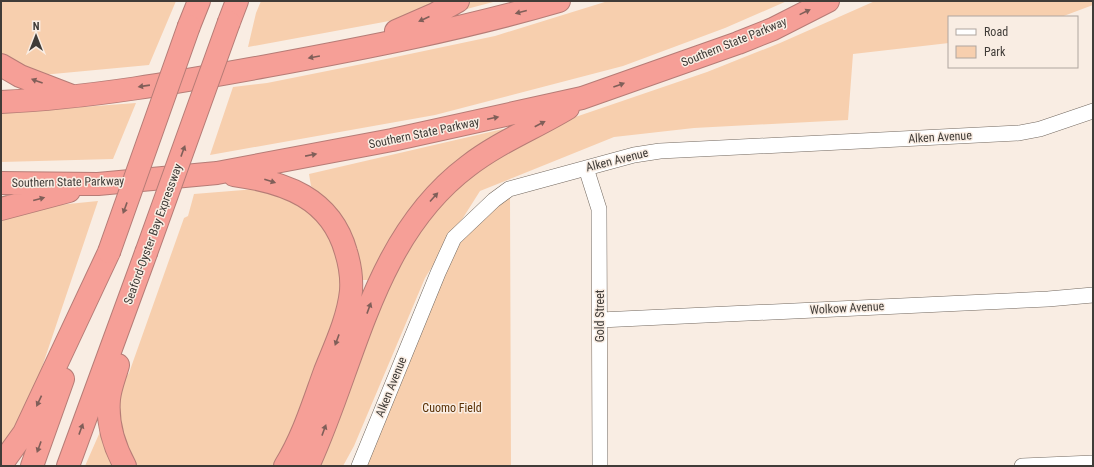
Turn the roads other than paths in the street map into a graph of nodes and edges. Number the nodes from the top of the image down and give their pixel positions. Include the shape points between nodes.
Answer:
1 (194, 1) edge
2 (200, 1) edge
3 (237, 1) edge
4 (458, 1) edge
5 (559, 1) edge
6 (828, 1) edge
7 (190, 26) junction
8 (352, 50) junction
9 (1, 65) edge
10 (73, 96) junction
11 (582, 98) junction
12 (1, 102) edge
13 (1093, 111) edge
14 (586, 168) junction
15 (218, 173) junction
16 (1, 183) edge
17 (98, 184) junction
18 (1, 210) edge
19 (109, 252) junction
20 (146, 253) junction
21 (1093, 295) edge
22 (600, 320) junction
23 (1093, 463) edge
24 (1, 465) edge
25 (32, 466) edge
26 (68, 466) edge
27 (125, 466) edge
28 (285, 466) edge
29 (308, 466) edge
30 (359, 466) edge
31 (600, 466) edge
32 (1022, 466) edge

1 - 7 highway
2 - 7 highway
20 -> 3 highway, Seaford-Oyster Bay Expressway, bridge
4 -> 8 highway via 429,17
5 -> 8 highway via 446,31
11 -> 6 highway, Southern State Parkway via 738,43
7 -> 19 highway, bridge
8 -> 10 highway via 188,80
10 -> 9 highway via 20,76
10 - 12 highway
15 -> 11 highway, Southern State Parkway via 392,140
29 -> 11 highway via 322,437 378,283 411,226 436,195 468,166 502,142 541,124
13 - 14 street, Alken Avenue via 1040,129 1019,133 660,151 634,154
14 - 22 street, Gold Street via 599,209
14 - 30 street, Alken Avenue via 509,189 454,238
15 - 17 highway, Southern State Parkway
15 -> 28 highway via 264,180 290,188 319,206 338,229 351,270 351,291 346,315 298,445
16 - 17 highway, Southern State Parkway
18 -> 17 highway
19 -> 24 highway via 24,433
19 -> 25 highway
26 -> 20 highway, Seaford-Oyster Bay Expressway
20 - 27 highway via 109,399 110,425 117,452
21 - 22 street, Wolkow Avenue
22 - 31 street, Gold Street
23 - 32 street

